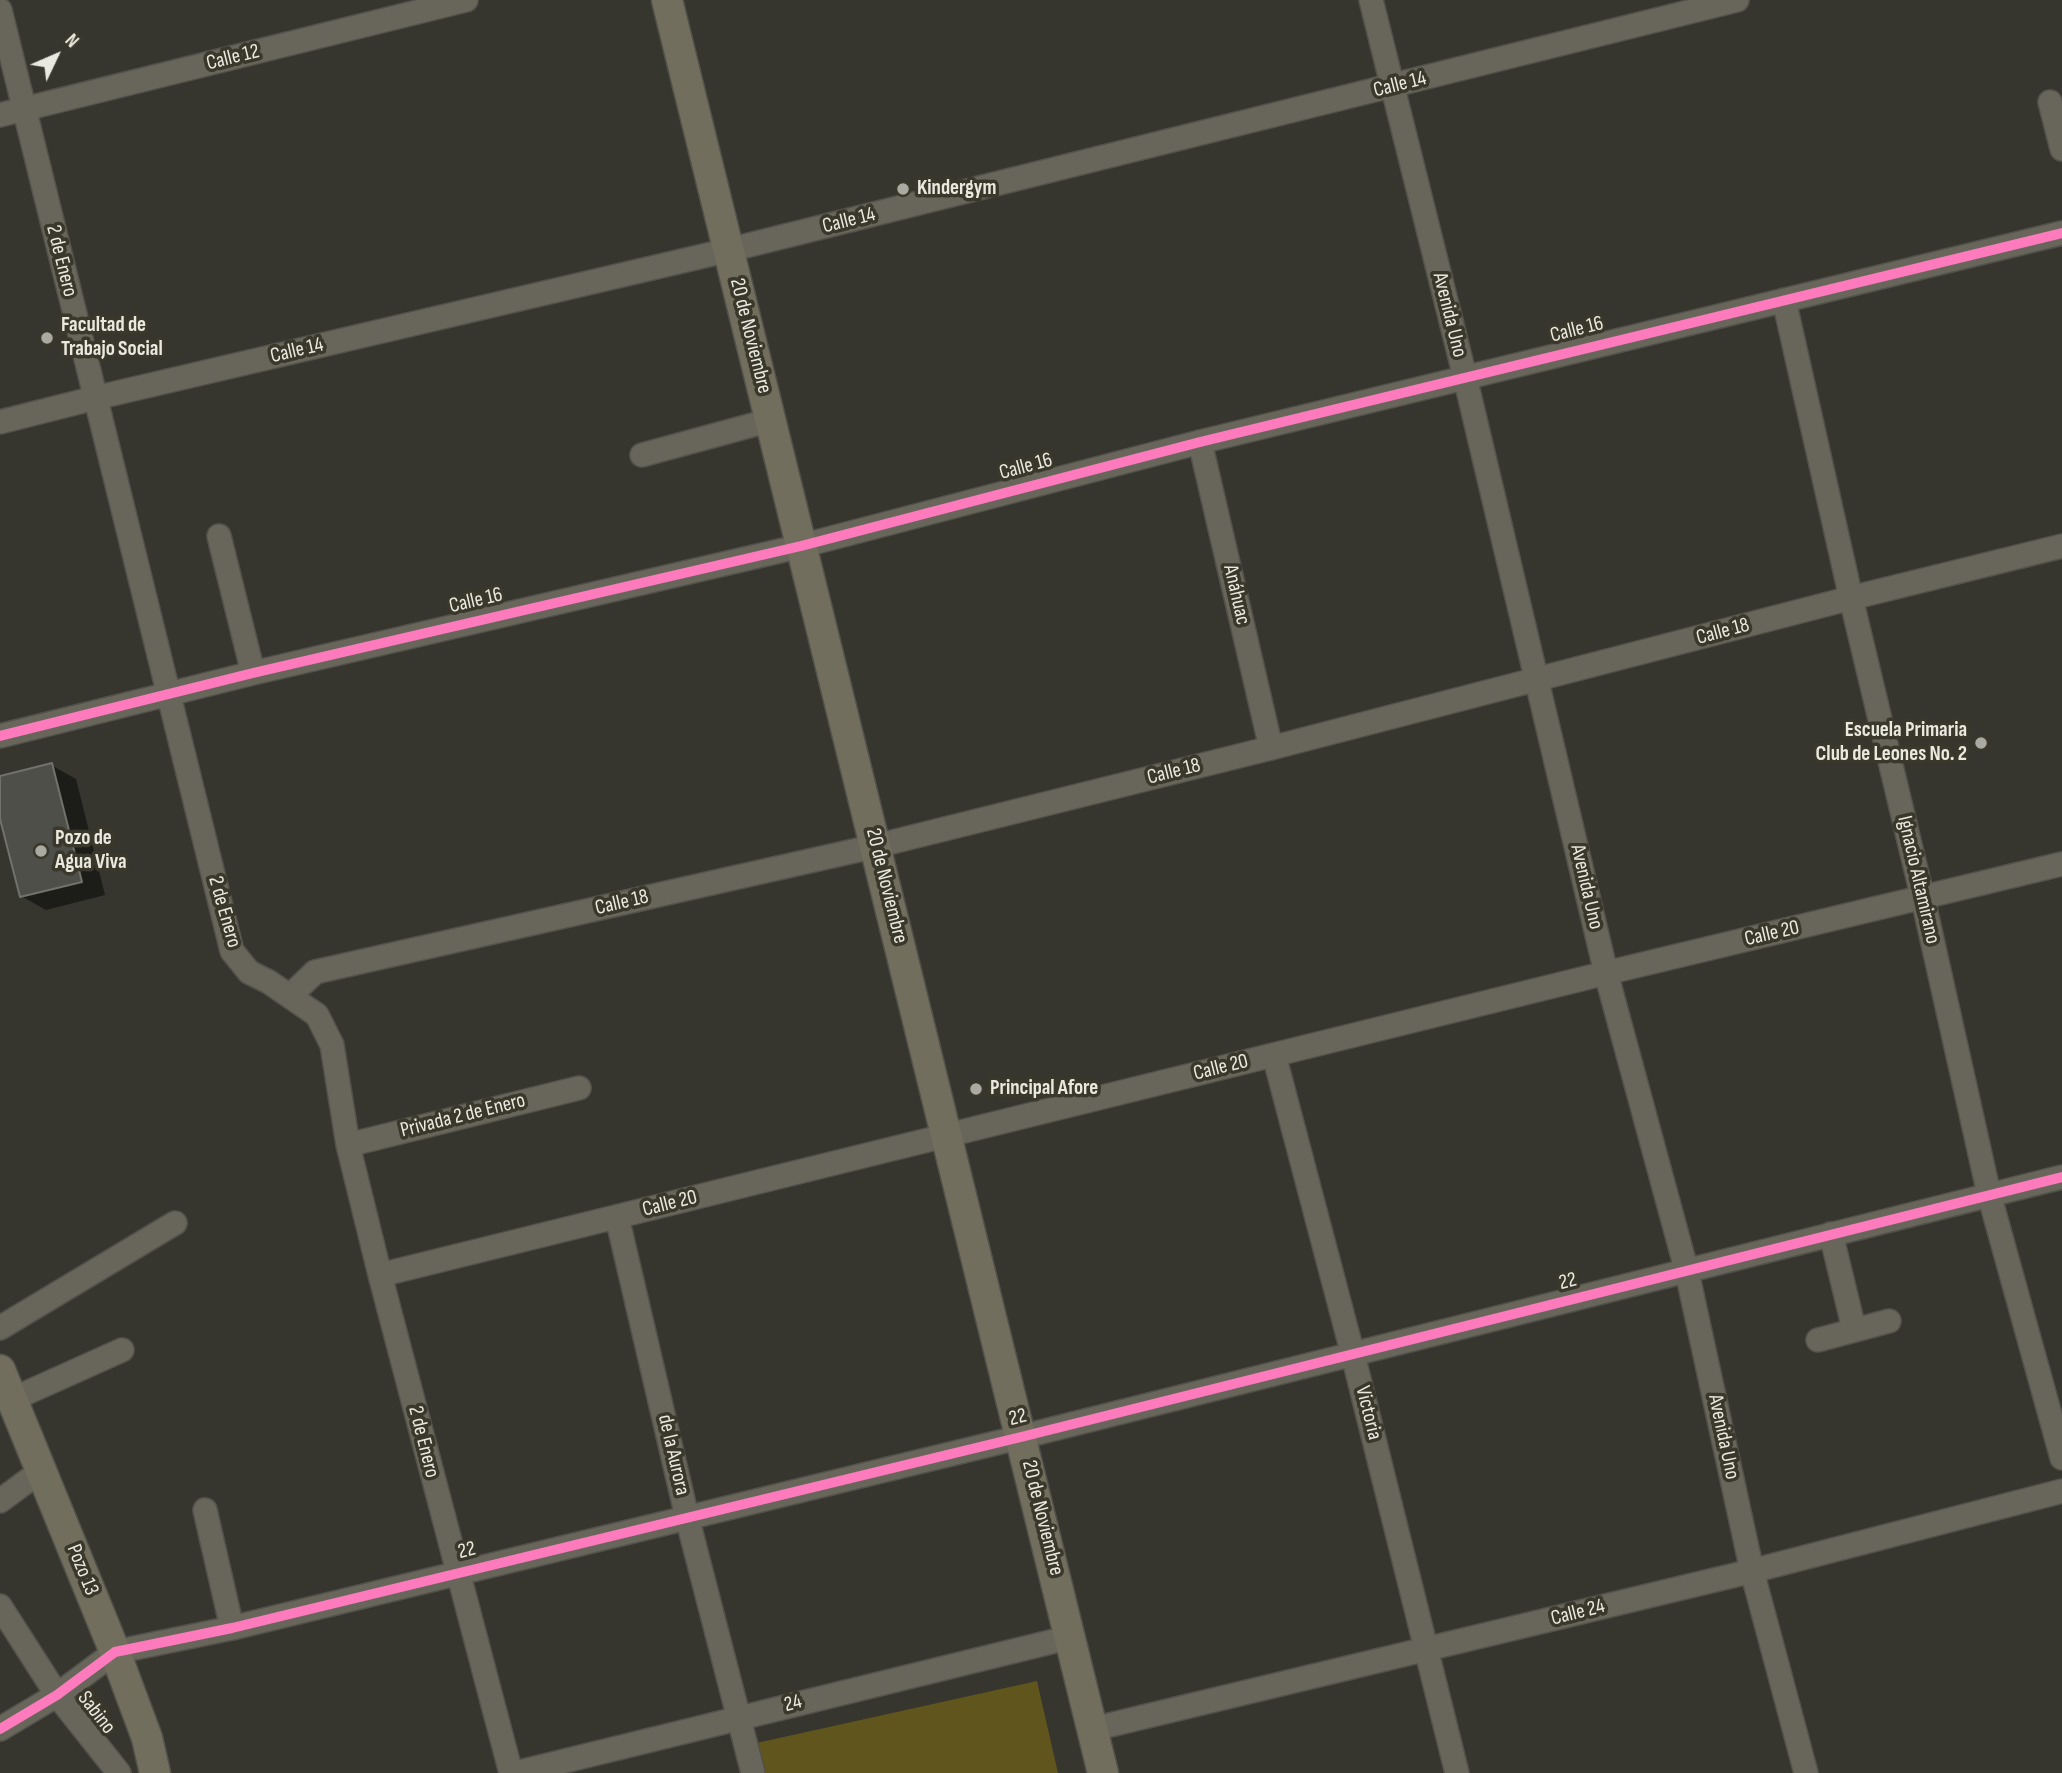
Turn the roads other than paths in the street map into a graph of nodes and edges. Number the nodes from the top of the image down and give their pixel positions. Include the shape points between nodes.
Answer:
1 (466, 0) edge
2 (667, 0) edge
3 (1371, 0) edge
4 (1737, 0) edge
5 (0, 10) edge
6 (1391, 87) junction
7 (2050, 102) dead end
8 (25, 109) junction
9 (0, 115) edge
10 (2062, 149) edge
11 (2062, 233) edge
12 (729, 250) junction
13 (1784, 300) junction
14 (1465, 377) junction
15 (94, 398) junction
16 (771, 420) junction
17 (0, 422) edge
18 (1200, 442) junction
19 (642, 455) dead end
20 (219, 536) dead end
21 (802, 546) junction
22 (2062, 546) edge
23 (1851, 598) junction
24 (253, 673) junction
25 (1538, 680) junction
26 (169, 694) junction
27 (0, 736) edge
28 (1271, 748) junction
29 (876, 846) junction
30 (2062, 864) edge
31 (1923, 899) junction
32 (1606, 973) junction
33 (290, 996) junction
34 (1274, 1055) junction
35 (579, 1088) dead end
36 (947, 1136) junction
37 (348, 1145) junction
38 (2062, 1177) edge
39 (1989, 1194) junction
40 (617, 1217) junction
41 (175, 1223) dead end
42 (1831, 1234) junction
43 (1687, 1272) junction
44 (380, 1275) junction
45 (1889, 1321) dead end
46 (0, 1328) edge
47 (1854, 1329) junction
48 (1818, 1340) dead end
49 (122, 1350) dead end
50 (1353, 1355) junction
51 (0, 1370) edge
52 (13, 1399) junction
53 (1021, 1437) junction
54 (2062, 1458) edge
55 (42, 1470) junction
56 (2062, 1491) edge
57 (0, 1502) edge
58 (205, 1510) dead end
59 (687, 1517) junction
60 (1752, 1571) junction
61 (457, 1573) junction
62 (0, 1606) edge
63 (232, 1628) junction
64 (1071, 1637) junction
65 (1428, 1649) junction
66 (115, 1652) junction
67 (57, 1695) junction
68 (740, 1717) junction
69 (0, 1729) edge
70 (1093, 1729) junction
71 (119, 1773) edge
72 (155, 1773) edge
73 (511, 1773) edge
74 (516, 1773) edge
75 (753, 1773) edge
76 (1103, 1773) edge
77 (1458, 1773) edge
78 (1805, 1773) edge

1 - 8 street, Calle 12
2 - 12 main road, 20 de Noviembre
3 - 6 street, Avenida Uno
4 - 6 street, Calle 14
5 - 8 street, 2 de Enero
6 - 12 street, Calle 14
6 - 14 street, Avenida Uno
7 - 10 street
8 - 9 street, Calle 12
8 - 15 street, 2 de Enero
11 - 13 street, Calle 16
12 - 15 street, Calle 14
12 - 16 main road, 20 de Noviembre
13 - 14 street, Calle 16
13 - 23 street, Ignacio Altamirano
14 - 18 street, Calle 16
14 - 25 street, Avenida Uno
15 - 17 street, Calle 14
15 - 26 street, 2 de Enero
16 - 19 street
16 - 21 main road, 20 de Noviembre
18 - 21 street, Calle 16
18 - 28 street, Anáhuac
20 - 24 street
21 - 24 street, Calle 16
21 - 29 main road, 20 de Noviembre
22 - 23 street, Calle 18
23 - 25 street, Calle 18
23 - 31 street, Ignacio Altamirano
24 - 26 street, Calle 16
25 - 28 street, Calle 18
25 - 32 street, Avenida Uno
26 - 27 street, Calle 16
26 - 33 street, 2 de Enero via 232,951 249,972
28 - 29 street, Calle 18
29 - 33 street, Calle 18 via 315,972
29 - 36 main road, 20 de Noviembre
30 - 31 street, Calle 20
31 - 32 street, Calle 20
31 - 39 street, Ignacio Altamirano
32 - 34 street, Calle 20
32 - 43 street, Avenida Uno
33 - 37 street, 2 de Enero via 317,1015 332,1045
34 - 36 street, Calle 20
34 - 50 street, Victoria
35 - 37 street, Privada 2 de Enero
36 - 40 street, Calle 20
36 - 53 main road, 20 de Noviembre
37 - 44 street, 2 de Enero
38 - 39 street, 22
39 - 42 street, 22
39 - 54 street, Ignacio Altamirano
40 - 44 street, Calle 20
40 - 59 street, de la Aurora
41 - 46 street
42 - 43 street, 22
42 - 47 street
43 - 50 street, 22
43 - 60 street, Avenida Uno
44 - 61 street, 2 de Enero
45 - 47 street
47 - 48 street
49 - 52 street
50 - 53 street, 22
50 - 65 street, Victoria
51 - 52 main road, Pozo 13
52 - 55 main road, Pozo 13
53 - 59 street, 22
53 - 64 main road, 20 de Noviembre
55 - 57 street
55 - 66 main road, Pozo 13
56 - 60 street, Calle 24
58 - 63 street
59 - 61 street, 22
59 - 68 street, de la Aurora
60 - 65 street, Calle 24
60 - 78 street, Avenida Uno
61 - 63 street, 22
61 - 73 street, 2 de Enero
62 - 67 street, Sabino
63 - 66 street, 22
64 - 68 street, 24
64 - 70 main road, 20 de Noviembre
65 - 70 street, Calle 24
65 - 77 street, Victoria
66 - 67 street, 22
66 - 72 main road, Pozo 13
67 - 69 street, 22
67 - 71 street, Sabino
68 - 74 street, 24
68 - 75 street, de la Aurora
70 - 76 main road, 20 de Noviembre

